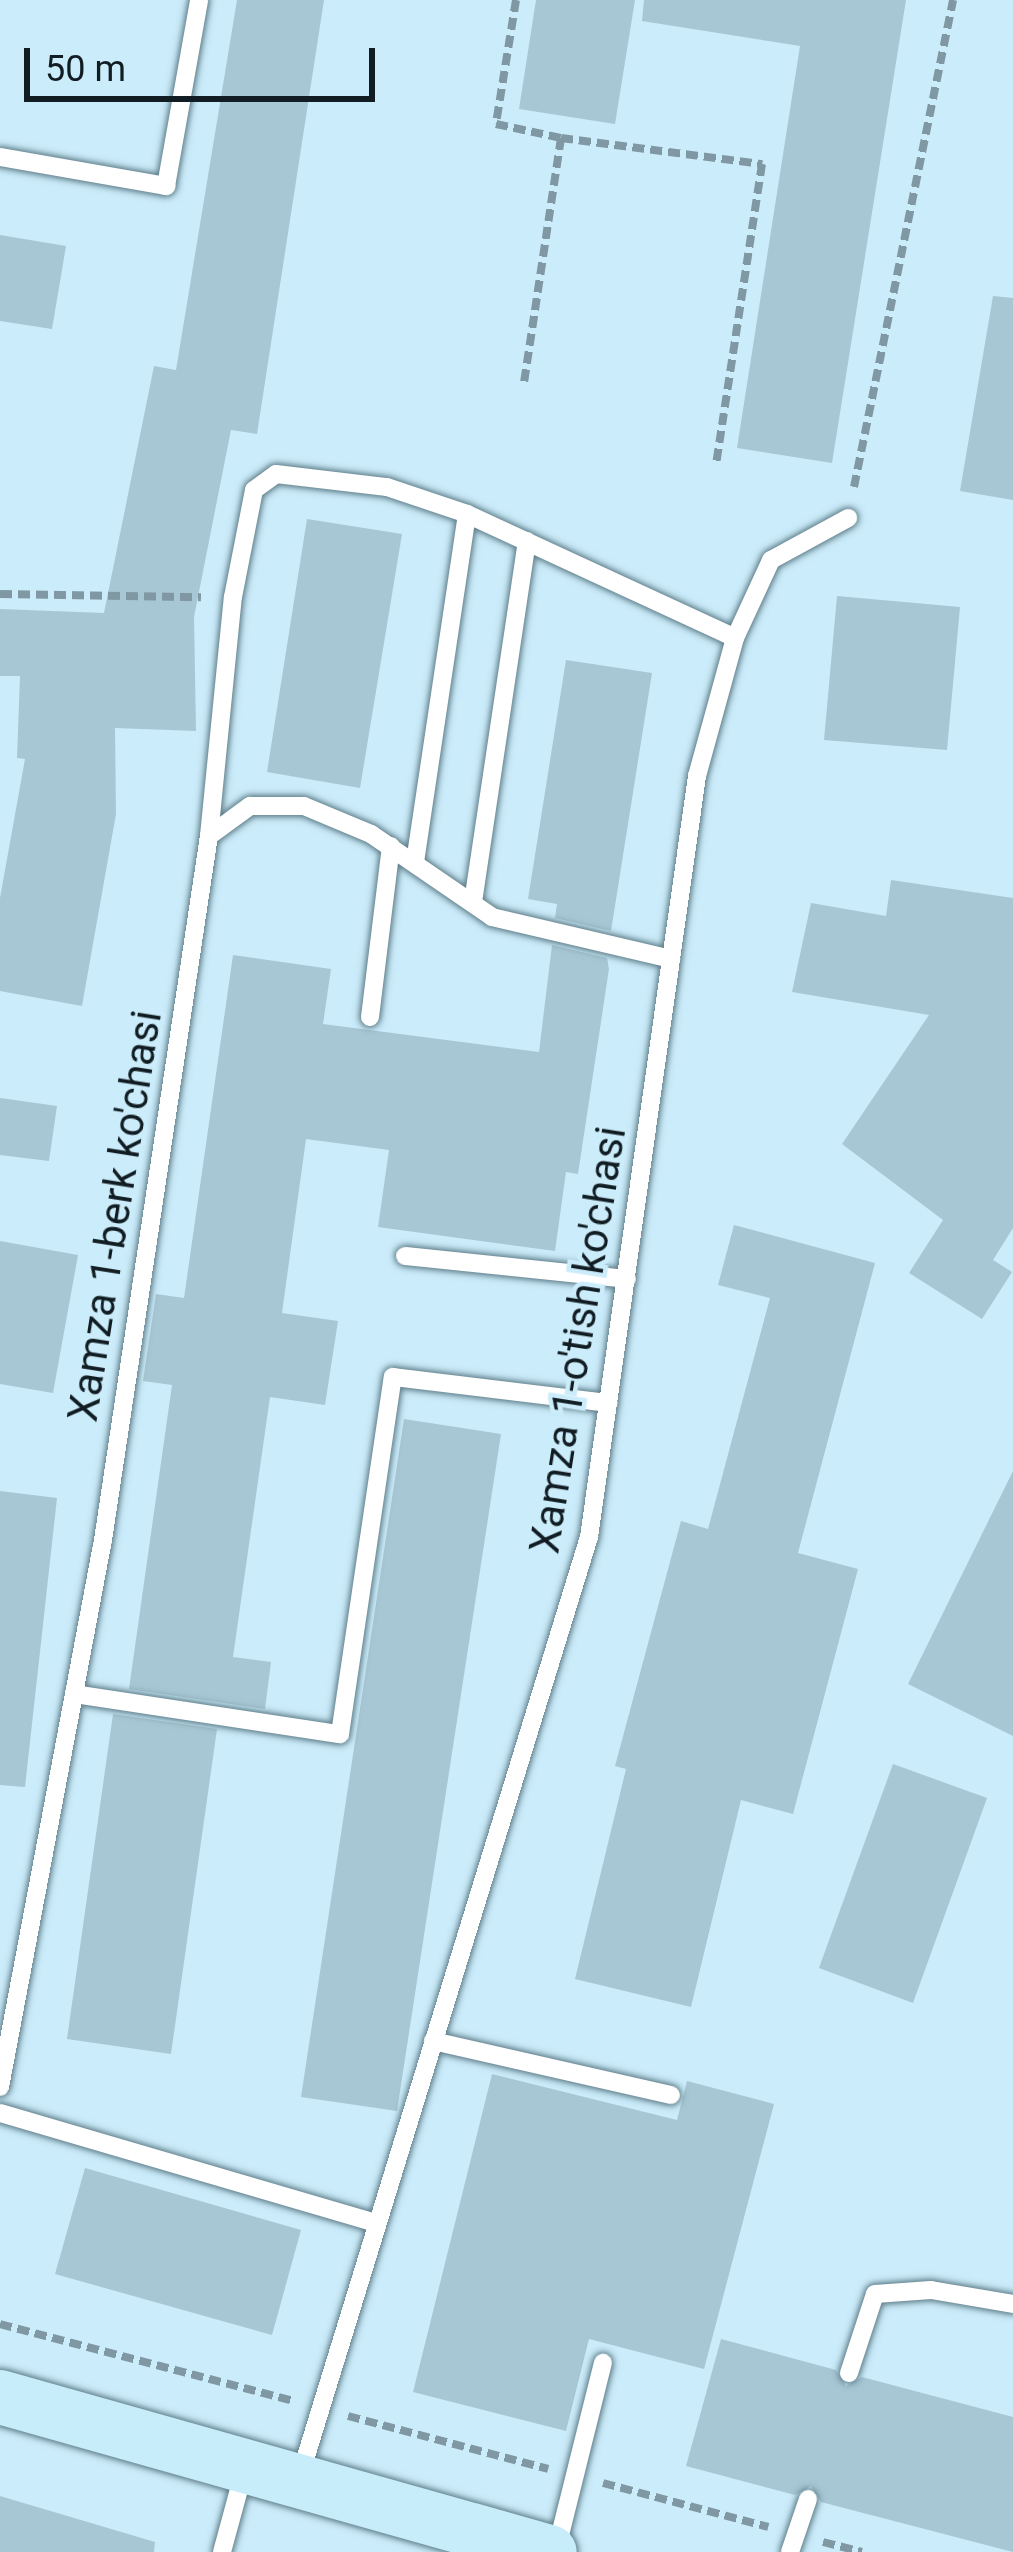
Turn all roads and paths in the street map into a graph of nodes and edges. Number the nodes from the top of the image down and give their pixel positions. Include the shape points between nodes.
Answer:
1 (199, 0) edge
2 (517, 0) edge
3 (953, 0) edge
4 (561, 138) junction
5 (0, 157) edge
6 (524, 382) dead end
7 (716, 465) dead end
8 (467, 514) junction
9 (848, 518) joint
10 (527, 541) junction
11 (0, 594) edge
12 (233, 597) junction
13 (735, 638) junction
14 (209, 836) junction
15 (391, 846) junction
16 (415, 860) junction
17 (473, 902) junction
18 (670, 959) junction
19 (370, 1017) dead end
20 (406, 1256) dead end
21 (628, 1279) junction
22 (608, 1403) junction
23 (74, 1694) junction
24 (433, 2041) junction
25 (0, 2087) edge
26 (671, 2096) dead end
27 (0, 2113) edge
28 (376, 2223) junction
29 (1013, 2304) edge
30 (0, 2324) edge
31 (603, 2363) dead end
32 (849, 2373) dead end
33 (0, 2397) edge
34 (319, 2408) junction
35 (246, 2466) junction
36 (575, 2476) junction
37 (298, 2481) junction
38 (808, 2498) dead end
39 (793, 2543) edge
40 (222, 2552) edge
41 (553, 2552) edge
42 (862, 2552) edge

1 - 5 lane via 166,186
2 - 4 path via 496,124
3 - 9 path
4 - 6 path
4 - 7 path via 762,164
8 - 10 lane, Xamza 1-berk ko'chasi
8 - 12 lane, Xamza 1-berk ko'chasi via 387,487 276,474 254,490
8 - 16 lane
9 - 13 lane, Xamza 1-o'tish ko'chasi via 771,560
10 - 13 lane, Xamza 1-berk ko'chasi
10 - 17 lane
11 - 12 path
12 - 14 lane, Xamza 1-berk ko'chasi
13 - 18 lane, Xamza 1-o'tish ko'chasi via 697,776
14 - 15 lane via 250,806 304,806
14 - 23 lane, Xamza 1-berk ko'chasi
15 - 16 lane
15 - 19 lane
16 - 17 lane
17 - 18 lane via 550,936
18 - 21 lane, Xamza 1-o'tish ko'chasi
20 - 21 lane
21 - 22 lane, Xamza 1-o'tish ko'chasi
22 - 23 lane via 393,1377 340,1734
22 - 24 lane, Xamza 1-o'tish ko'chasi via 589,1537
23 - 25 lane, Xamza 1-berk ko'chasi
24 - 26 lane
24 - 28 lane, Xamza 1-o'tish ko'chasi
27 - 28 lane
28 - 34 lane, Xamza 1-o'tish ko'chasi
29 - 32 lane via 931,2290 875,2294
30 - 34 path
31 - 36 lane
33 - 35 main road
34 - 36 path
34 - 37 lane, Xamza 1-o'tish ko'chasi
35 - 37 main road
35 - 40 lane
36 - 39 path
36 - 41 lane
37 - 41 main road
38 - 39 lane
39 - 42 path

